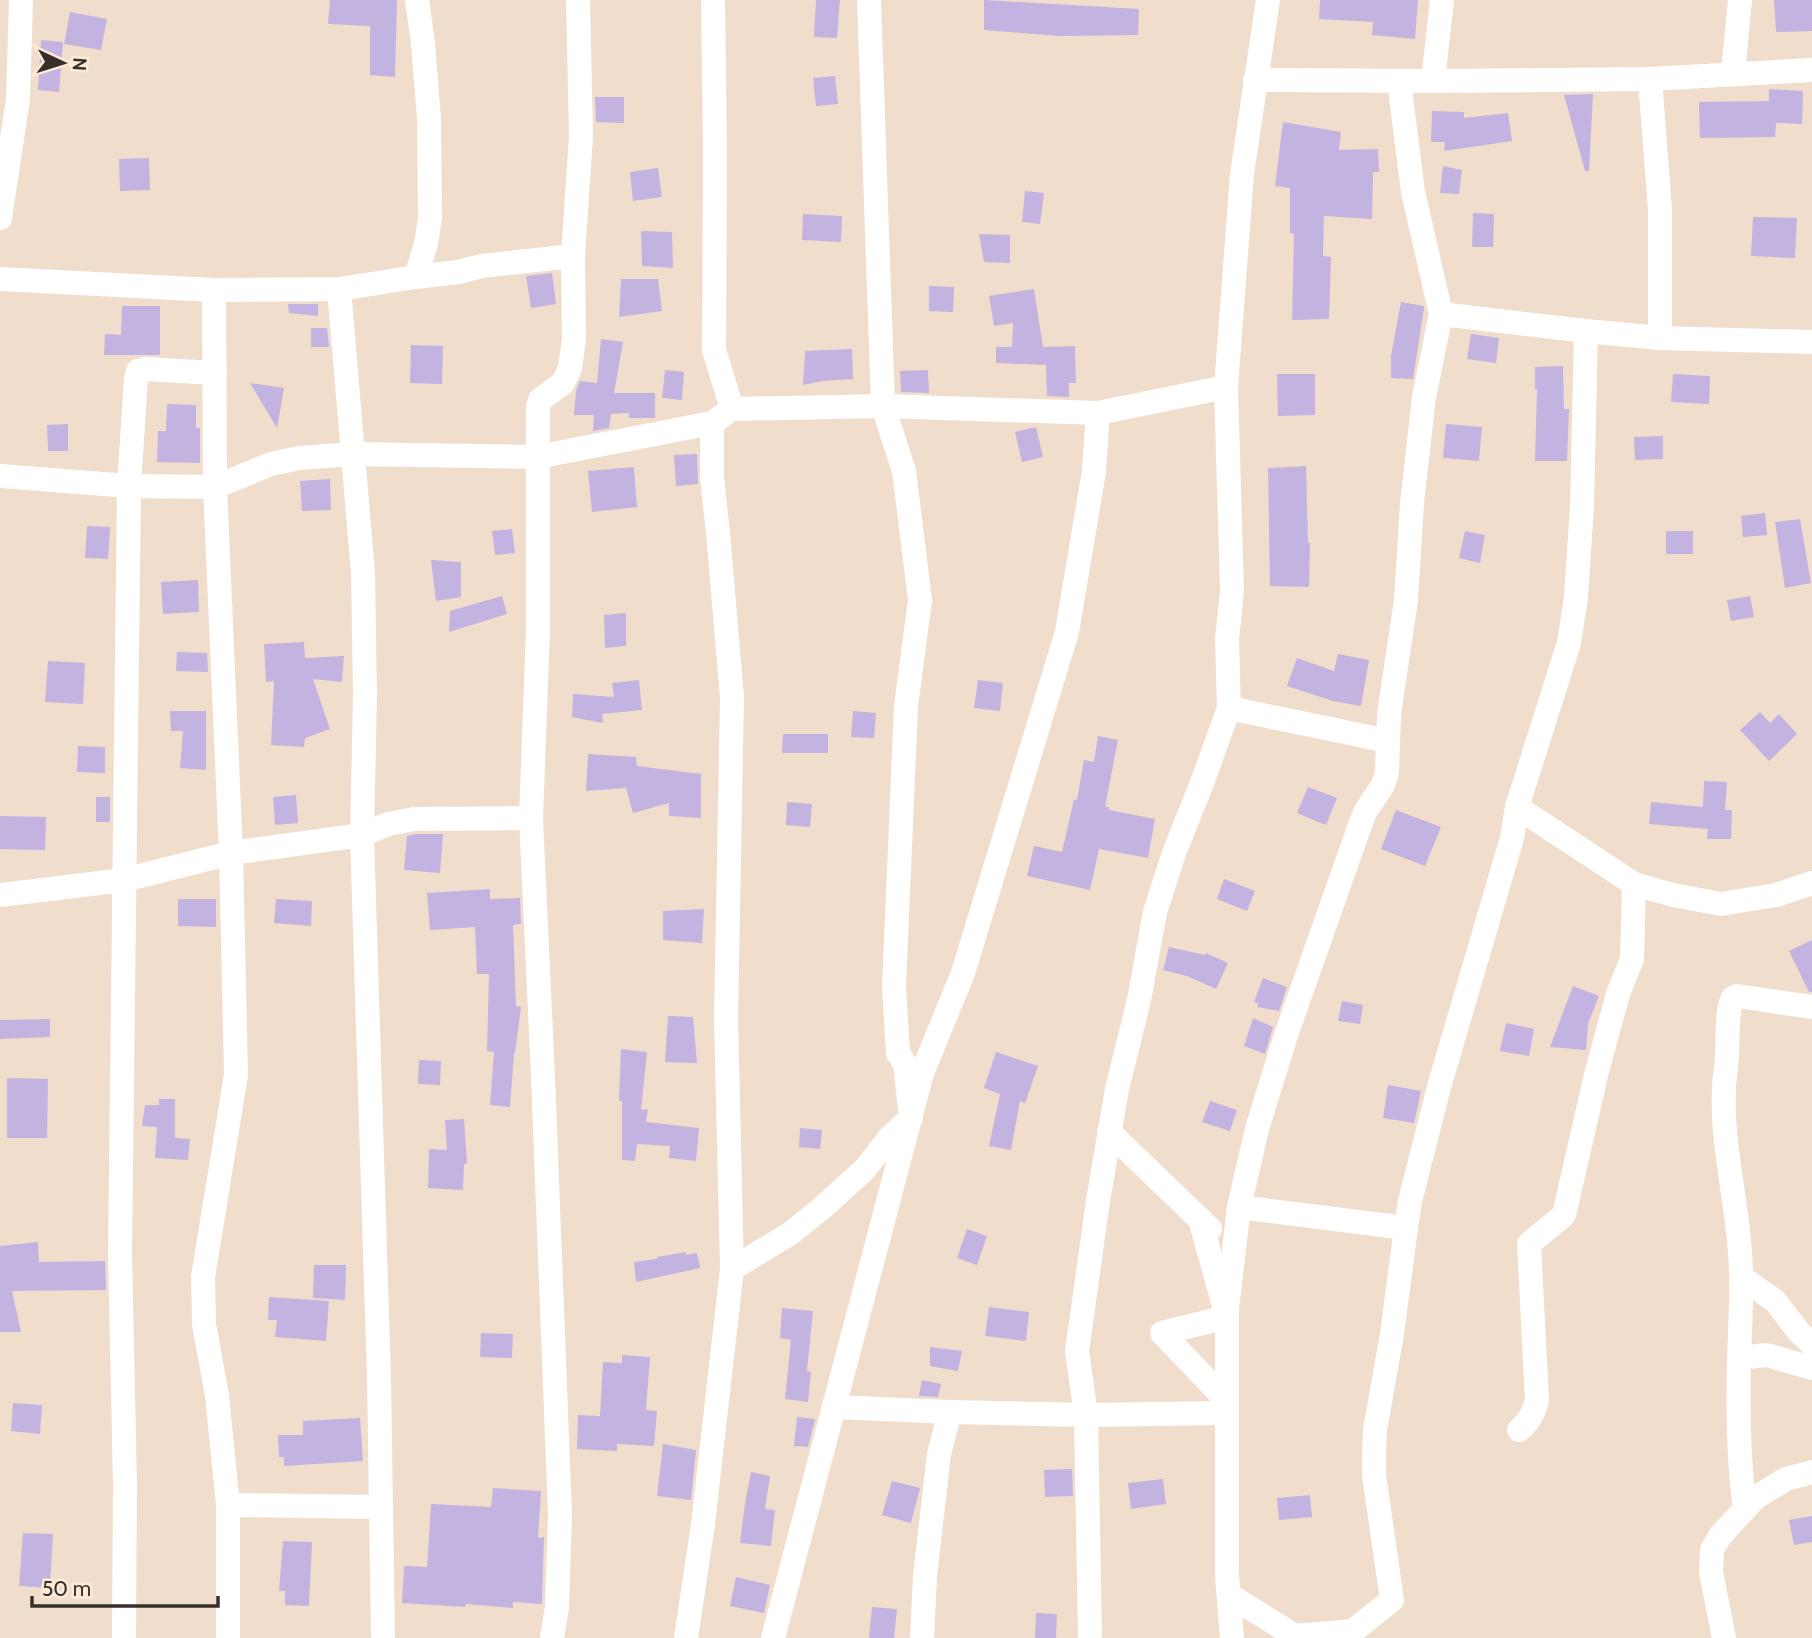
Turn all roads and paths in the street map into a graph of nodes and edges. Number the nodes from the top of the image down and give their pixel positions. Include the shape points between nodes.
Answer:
1 (21, 0) edge
2 (417, 0) edge
3 (578, 0) edge
4 (713, 0) edge
5 (869, 0) edge
6 (1268, 0) edge
7 (1442, 0) edge
8 (1740, 0) edge
9 (1812, 69) edge
10 (1733, 73) junction
11 (1650, 79) junction
12 (1255, 80) junction
13 (1399, 81) junction
14 (1433, 81) junction
15 (0, 218) edge
16 (573, 256) junction
17 (416, 277) junction
18 (0, 279) edge
19 (339, 289) junction
20 (214, 290) junction
21 (1441, 314) junction
22 (1586, 331) junction
23 (1660, 338) junction
24 (1812, 342) edge
25 (215, 373) junction
26 (1226, 387) junction
27 (883, 406) junction
28 (1098, 413) junction
29 (722, 416) junction
30 (353, 454) junction
31 (537, 457) junction
32 (0, 476) edge
33 (129, 486) junction
34 (215, 487) junction
35 (1229, 708) junction
36 (1388, 741) junction
37 (1517, 807) junction
38 (531, 818) junction
39 (362, 835) junction
40 (231, 853) junction
41 (124, 880) junction
42 (1812, 883) edge
43 (1634, 884) junction
44 (0, 895) edge
45 (1812, 1007) edge
46 (911, 1118) junction
47 (1110, 1132) junction
48 (1239, 1207) junction
49 (1200, 1219) junction
50 (1406, 1228) junction
51 (1234, 1251) junction
52 (732, 1269) junction
53 (1741, 1277) junction
54 (1227, 1317) junction
55 (1812, 1343) edge
56 (1739, 1358) junction
57 (1812, 1368) edge
58 (1227, 1407) junction
59 (834, 1408) junction
60 (950, 1412) junction
61 (1086, 1415) junction
62 (1519, 1430) dead end
63 (1812, 1472) edge
64 (228, 1505) junction
65 (381, 1507) junction
66 (1745, 1509) junction
67 (1229, 1595) junction
68 (1296, 1637) edge
69 (124, 1638) edge
70 (228, 1638) edge
71 (383, 1638) edge
72 (552, 1638) edge
73 (686, 1638) edge
74 (773, 1638) edge
75 (922, 1638) edge
76 (1090, 1638) edge
77 (1232, 1638) edge
78 (1724, 1638) edge

1 - 15 street via 18,99
2 - 17 street via 429,119 430,218
3 - 16 street via 581,136
4 - 29 street via 714,350
5 - 27 street
6 - 12 street
7 - 14 street
8 - 10 street
9 - 10 street
10 - 11 street
11 - 14 street
11 - 23 street via 1660,210
12 - 13 street
12 - 26 street via 1241,174
13 - 14 street
13 - 21 street via 1413,192
16 - 17 street
16 - 31 street via 570,368 563,383 540,400
17 - 19 street
18 - 20 street
19 - 20 street
19 - 30 street
20 - 25 street
21 - 22 street
21 - 36 street via 1424,397
22 - 23 street
22 - 37 street via 1576,597 1569,643
23 - 24 street
25 - 33 street via 138,371
25 - 34 street
26 - 28 street
26 - 35 street via 1232,591 1227,639
27 - 28 street
27 - 29 street
27 - 46 street via 904,471 920,600 906,706 894,987 898,1053 905,1064
28 - 46 street via 1094,471 1067,632 963,973 922,1073
29 - 31 street
29 - 52 street via 712,478 733,697 726,1019
30 - 31 street
30 - 34 street via 271,464
30 - 39 street via 363,573
31 - 38 street via 538,629
32 - 33 street
33 - 34 street
33 - 41 street
34 - 40 street
35 - 36 street
35 - 47 street via 1155,912
36 - 48 street via 1387,773 1365,812 1291,1022 1257,1129
37 - 43 street
37 - 50 street via 1512,838 1439,1087
38 - 39 street via 414,819
38 - 72 street via 559,1501
39 - 40 street
39 - 65 street
40 - 41 street
40 - 64 street via 236,1075 203,1277 204,1324
41 - 44 street
41 - 69 street via 120,1239
42 - 43 street via 1776,895 1721,904
43 - 62 street via 1632,959 1597,1071 1564,1215 1529,1244 1537,1400
45 - 53 street via 1737,996 1730,1002 1723,1086
46 - 52 street via 865,1170 822,1208
46 - 59 street
47 - 49 street
47 - 61 street via 1077,1351
48 - 50 street
48 - 51 street
49 - 51 street
49 - 54 street
50 - 68 street via 1374,1454 1392,1600 1353,1632
51 - 54 street
52 - 73 street
53 - 55 street via 1775,1301
53 - 56 street
54 - 58 street
54 - 58 street via 1162,1333
56 - 57 street via 1768,1354
56 - 66 street via 1740,1476
58 - 61 street
58 - 67 street
59 - 60 street
59 - 74 street
60 - 61 street
60 - 75 street via 939,1454
61 - 76 street
63 - 66 street via 1786,1479 1755,1497
64 - 65 street
64 - 70 street
65 - 71 street
66 - 78 street via 1712,1550
67 - 68 street
67 - 77 street

